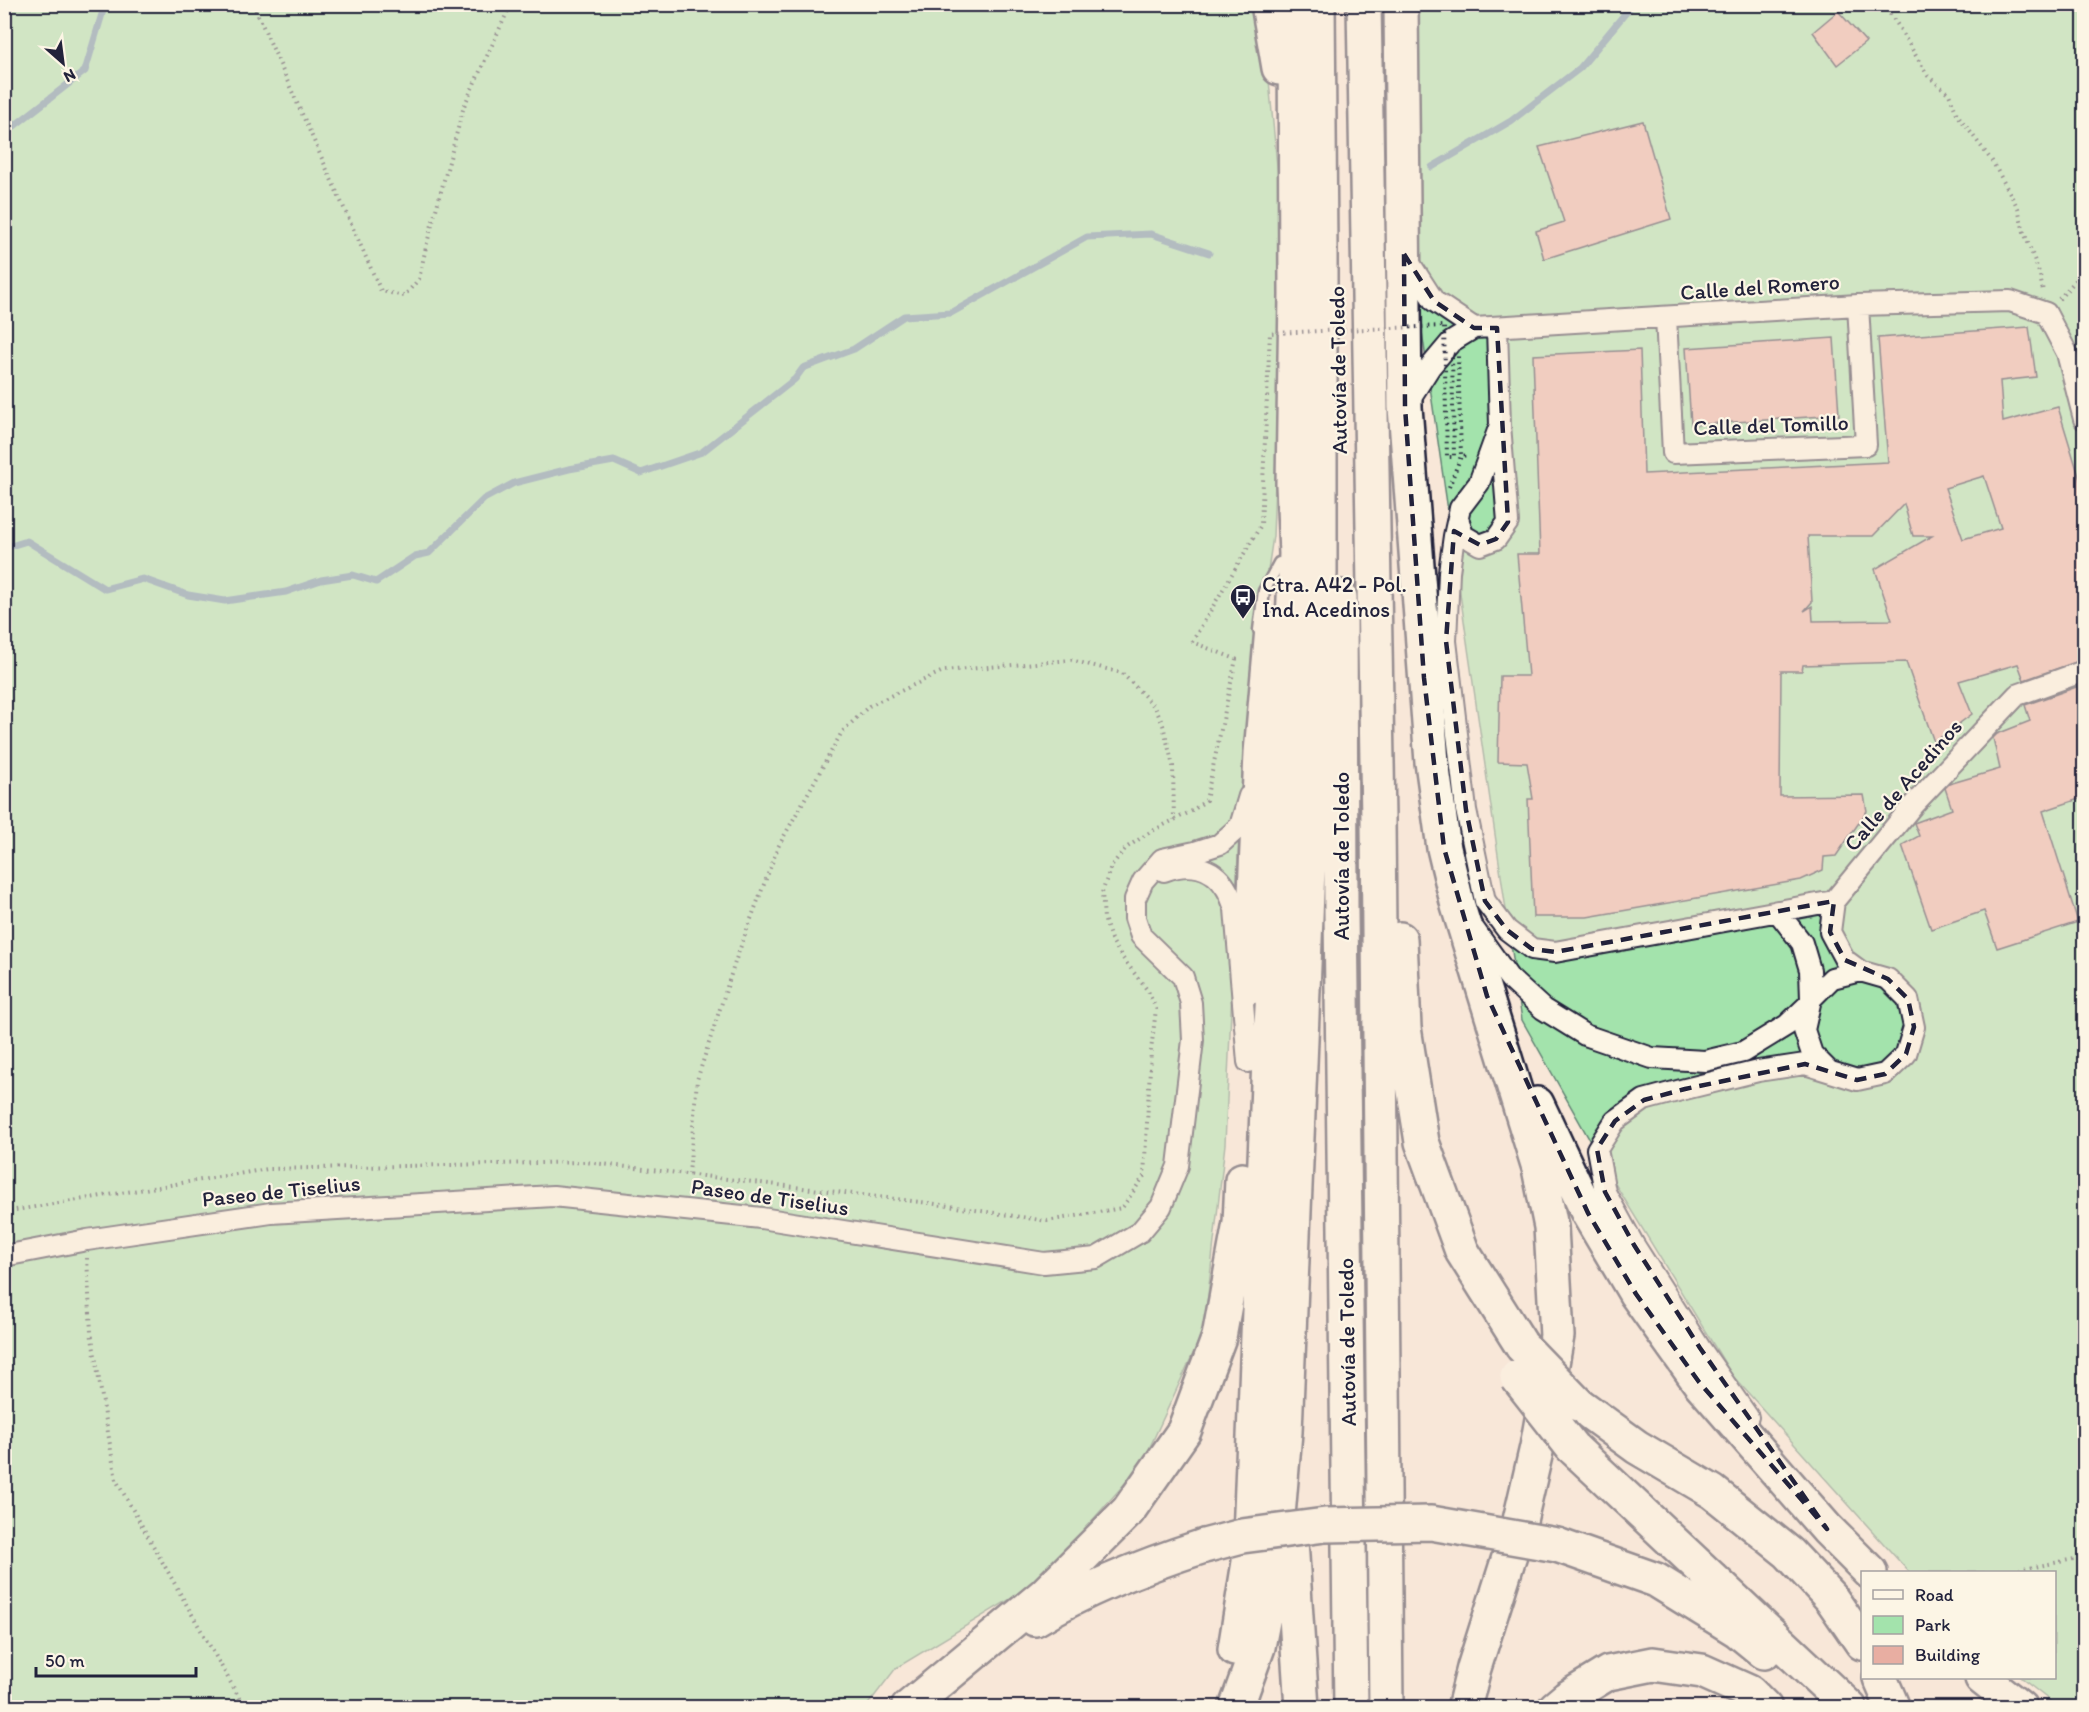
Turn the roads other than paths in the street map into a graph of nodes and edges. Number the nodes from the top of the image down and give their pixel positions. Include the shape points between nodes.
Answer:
1 (1268, 4) edge
2 (1295, 4) edge
3 (1318, 4) edge
4 (1334, 4) edge
5 (1364, 4) edge
6 (1401, 4) edge
7 (1296, 171) junction
8 (1404, 254) junction
9 (1858, 305) junction
10 (1666, 317) junction
11 (1474, 328) junction
12 (1497, 328) junction
13 (1405, 407) junction
14 (2085, 419) edge
15 (1500, 425) junction
16 (1293, 484) junction
17 (1458, 518) junction
18 (1320, 573) junction
19 (2085, 671) edge
20 (1261, 753) junction
21 (1378, 820) junction
22 (1143, 881) junction
23 (1834, 902) junction
24 (1458, 906) junction
25 (1777, 911) junction
26 (1341, 912) junction
27 (1860, 971) junction
28 (1487, 996) junction
29 (1810, 1002) junction
30 (1248, 1062) junction
31 (1829, 1071) junction
32 (4, 1256) edge
33 (1519, 1361) junction
34 (1286, 1432) junction
35 (1827, 1528) junction
36 (1869, 1571) edge
37 (1861, 1640) edge
38 (958, 1666) junction
39 (1881, 1679) edge
40 (1984, 1679) edge
41 (908, 1707) edge
42 (1215, 1707) edge
43 (1236, 1707) edge
44 (1302, 1707) edge
45 (1351, 1707) edge
46 (1386, 1707) edge
47 (1464, 1707) edge
48 (1555, 1707) edge
49 (1765, 1707) edge
50 (1833, 1707) edge
51 (1850, 1707) edge
52 (1893, 1707) edge
53 (2019, 1707) edge

1 - 7 highway
2 - 7 highway
3 - 18 highway
4 - 26 highway, Autovía de Toledo
5 - 21 highway, Autovía de Toledo
6 - 8 highway
7 - 16 highway
8 - 11 street via 1434,302
8 - 13 highway
9 - 10 street, Calle del Romero
9 - 10 street, Calle del Tomillo via 1866,446 1673,453
9 - 14 street, Calle del Romero via 2010,301 2046,313 2067,353
10 - 12 street, Calle del Romero
11 - 12 street, Calle del Romero
11 - 13 street via 1451,342
12 - 15 street
13 - 24 highway via 1432,762 1444,848
15 - 17 street via 1479,483
15 - 17 street via 1508,522 1496,539 1480,545 1462,536
16 - 20 highway via 1279,563
16 - 42 highway via 1296,566 1269,1059 1250,1562 1237,1644
17 - 25 street via 1449,572 1446,641 1466,810 1485,901 1507,930 1532,949 1556,952
18 - 26 highway via 1329,732 1329,872
18 - 34 highway
19 - 23 street, Calle de Acedinos via 2017,695 1913,805
20 - 22 street via 1240,826 1220,844 1162,859
20 - 30 highway
21 - 33 highway via 1400,942 1404,1028 1422,1142 1462,1251
21 - 46 highway, Autovía de Toledo
22 - 30 street via 1178,866 1206,868 1226,887 1235,909
22 - 32 street, Paseo de Tiselius via 1136,899 1135,918 1141,936 1183,977 1191,1003 1192,1040 1178,1166 1161,1207 1140,1232 1095,1258 1044,1263 761,1218 553,1196 271,1213
23 - 25 street
23 - 27 street via 1830,932 1845,960
24 - 28 highway
24 - 29 street via 1509,978 1543,1009 1585,1035 1652,1058 1705,1061 1743,1052 1787,1025
25 - 29 street via 1802,943 1810,970
26 - 45 highway, Autovía de Toledo
27 - 29 street via 1832,978
27 - 31 street via 1888,978 1908,999 1914,1027 1906,1054 1885,1074 1857,1080
28 - 35 highway via 1588,1213 1636,1294 1699,1382
28 - 47 highway via 1539,1168 1549,1217 1557,1336 1518,1529
29 - 31 street via 1804,1030 1812,1054
30 - 38 highway via 1240,1223 1220,1337 1184,1431 1128,1512 1045,1594
31 - 35 street via 1805,1064 1758,1071 1644,1100 1615,1121 1598,1149 1605,1192 1634,1245 1700,1348
33 - 37 highway, bridge via 1637,1447 1713,1492 1789,1553 1831,1598
33 - 51 highway, bridge via 1572,1447
34 - 43 highway via 1274,1564 1258,1647
34 - 44 highway
35 - 36 highway
38 - 41 highway
38 - 50 highway, bridge via 1043,1614 1106,1582 1204,1546 1242,1536 1325,1525 1431,1523 1557,1545 1656,1580 1737,1630
39 - 52 highway
40 - 53 highway
48 - 49 highway via 1608,1673 1653,1664 1702,1671 1749,1692

